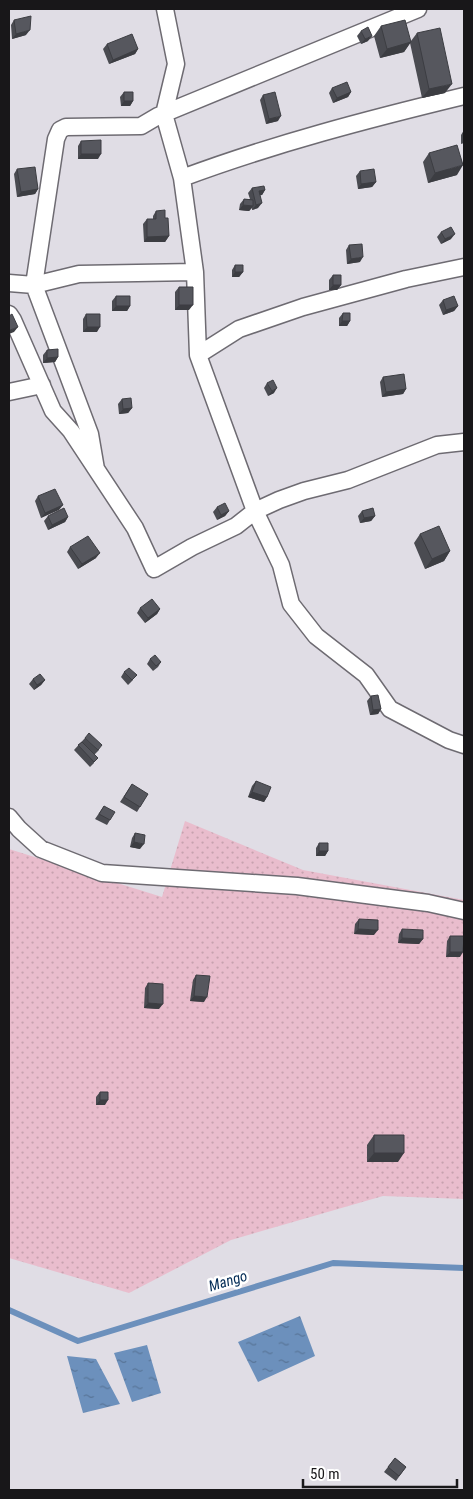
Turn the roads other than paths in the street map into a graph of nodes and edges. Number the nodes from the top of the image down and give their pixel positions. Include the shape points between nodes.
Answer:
1 (165, 9) edge
2 (418, 9) edge
3 (459, 101) edge
4 (164, 114) junction
5 (182, 178) junction
6 (464, 267) edge
7 (195, 272) junction
8 (9, 283) edge
9 (34, 285) junction
10 (9, 314) edge
11 (198, 355) junction
12 (42, 385) junction
13 (9, 392) edge
14 (464, 442) edge
15 (96, 469) junction
16 (255, 511) junction
17 (464, 744) edge
18 (9, 817) edge
19 (464, 911) edge

1 - 4 street via 176,64
2 - 4 street
3 - 5 street via 309,136
4 - 5 street
4 - 9 street via 141,126 66,126 60,130
5 - 7 street
6 - 11 street via 303,307 239,329
7 - 9 street via 79,274
7 - 11 street
8 - 9 street
9 - 15 street via 90,434
10 - 12 street
11 - 16 street
12 - 13 street
12 - 15 street via 53,411 71,431
14 - 16 street via 437,445 348,480 304,491
15 - 16 street via 135,528 154,569 236,526
16 - 17 street via 281,565 291,604 316,636 366,675 390,709 449,740
18 - 19 street via 41,849 102,873 297,886 428,903

